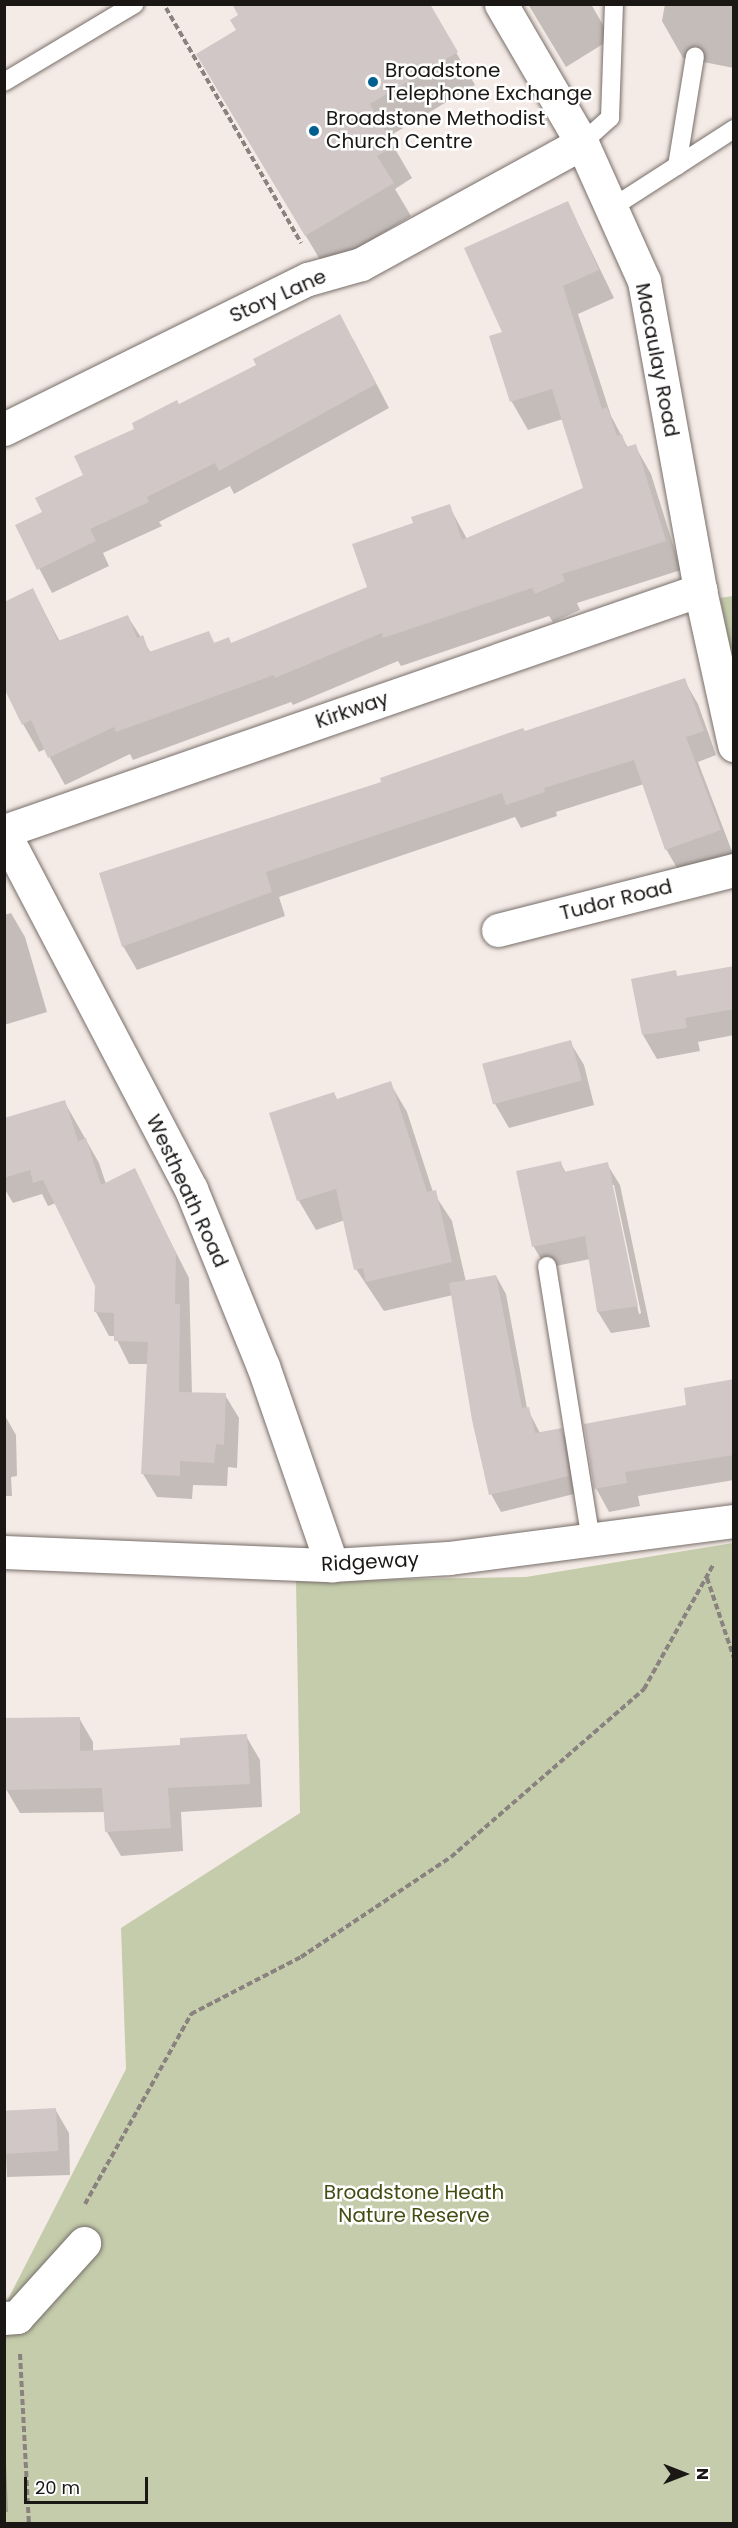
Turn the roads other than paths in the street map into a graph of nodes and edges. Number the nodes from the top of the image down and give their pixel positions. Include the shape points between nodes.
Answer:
1 (135, 4) edge
2 (501, 4) edge
3 (614, 4) edge
4 (695, 56) dead end
5 (4, 82) edge
6 (734, 129) edge
7 (582, 143) junction
8 (676, 166) junction
9 (613, 207) junction
10 (4, 429) edge
11 (700, 590) junction
12 (734, 745) edge
13 (4, 832) edge
14 (734, 870) edge
15 (498, 930) dead end
16 (547, 1266) dead end
17 (734, 1521) edge
18 (591, 1540) junction
19 (4, 1552) edge
20 (332, 1565) junction
21 (84, 2243) dead end
22 (11, 2317) edge

1 - 5 lane
2 - 7 street, Macaulay Road
3 - 7 lane via 610,118
4 - 8 lane
6 - 8 lane
7 - 9 street, Macaulay Road
7 - 10 street, Story Lane via 361,264 320,275
8 - 9 lane
9 - 11 street, Macaulay Road via 644,282
11 - 12 street, Macaulay Road
11 - 13 street, Kirkway
13 - 20 street, Westheath Road via 191,1189 263,1366
14 - 15 street, Tudor Road
16 - 18 lane
17 - 18 street, Ridgeway
18 - 20 street, Ridgeway via 449,1558
19 - 20 street, Ridgeway
21 - 22 street

